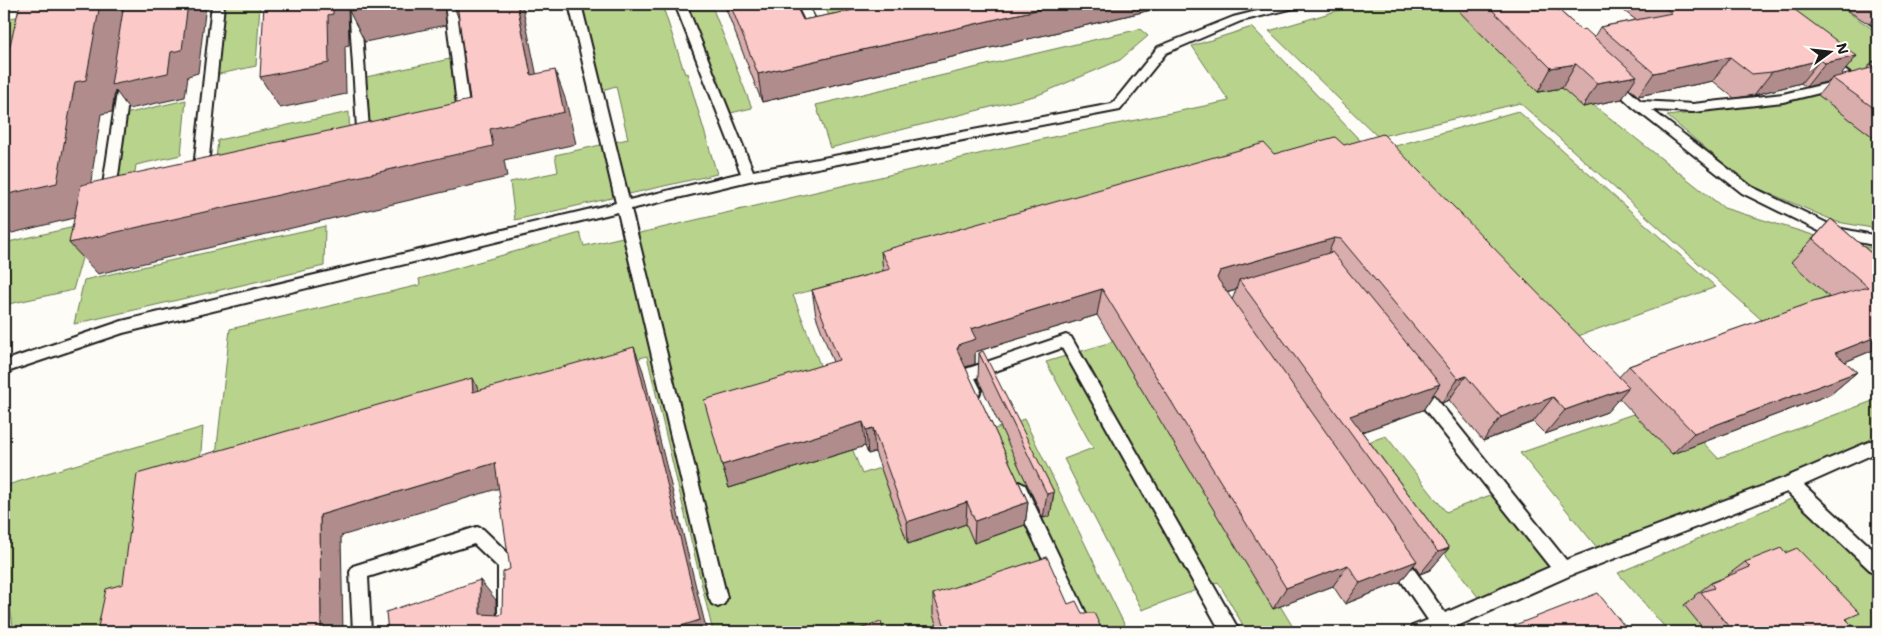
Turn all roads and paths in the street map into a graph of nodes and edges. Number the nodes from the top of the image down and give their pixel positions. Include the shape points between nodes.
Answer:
1 (218, 4) edge
2 (354, 4) edge
3 (450, 4) edge
4 (575, 4) edge
5 (680, 4) edge
6 (802, 4) edge
7 (1298, 4) edge
8 (1850, 4) edge
9 (1878, 24) edge
10 (834, 29) edge
11 (1820, 57) edge
12 (127, 62) edge
13 (1603, 73) edge
14 (1638, 105) junction
15 (457, 128) edge
16 (364, 149) edge
17 (749, 176) junction
18 (199, 186) edge
19 (116, 205) edge
20 (624, 208) junction
21 (1878, 241) edge
22 (4, 367) edge
23 (1410, 378) edge
24 (978, 402) edge
25 (1878, 445) edge
26 (1011, 472) edge
27 (1790, 483) junction
28 (1386, 544) edge
29 (1878, 566) edge
30 (1562, 570) junction
31 (718, 598) dead end
32 (1442, 624) junction
33 (362, 632) edge
34 (507, 632) edge
35 (1086, 632) edge
36 (1231, 632) edge
37 (1419, 632) edge

1 - 18 lane
2 - 16 lane
3 - 15 lane via 466,126
4 - 20 lane
5 - 17 lane
6 - 10 lane via 816,33
7 - 17 lane via 1237,19 1162,50 1116,107
8 - 9 lane
11 - 14 lane via 1852,81 1783,98 1692,108
12 - 19 lane via 106,207
13 - 14 lane
14 - 21 lane via 1747,190 1834,232
17 - 20 lane
20 - 22 lane via 122,327
20 - 31 lane
23 - 30 lane
24 - 36 lane via 966,375 1066,341
25 - 27 lane
26 - 35 lane
27 - 29 lane
27 - 30 lane
28 - 32 lane
30 - 32 lane
32 - 37 lane
33 - 34 lane via 359,572 477,535 507,564

